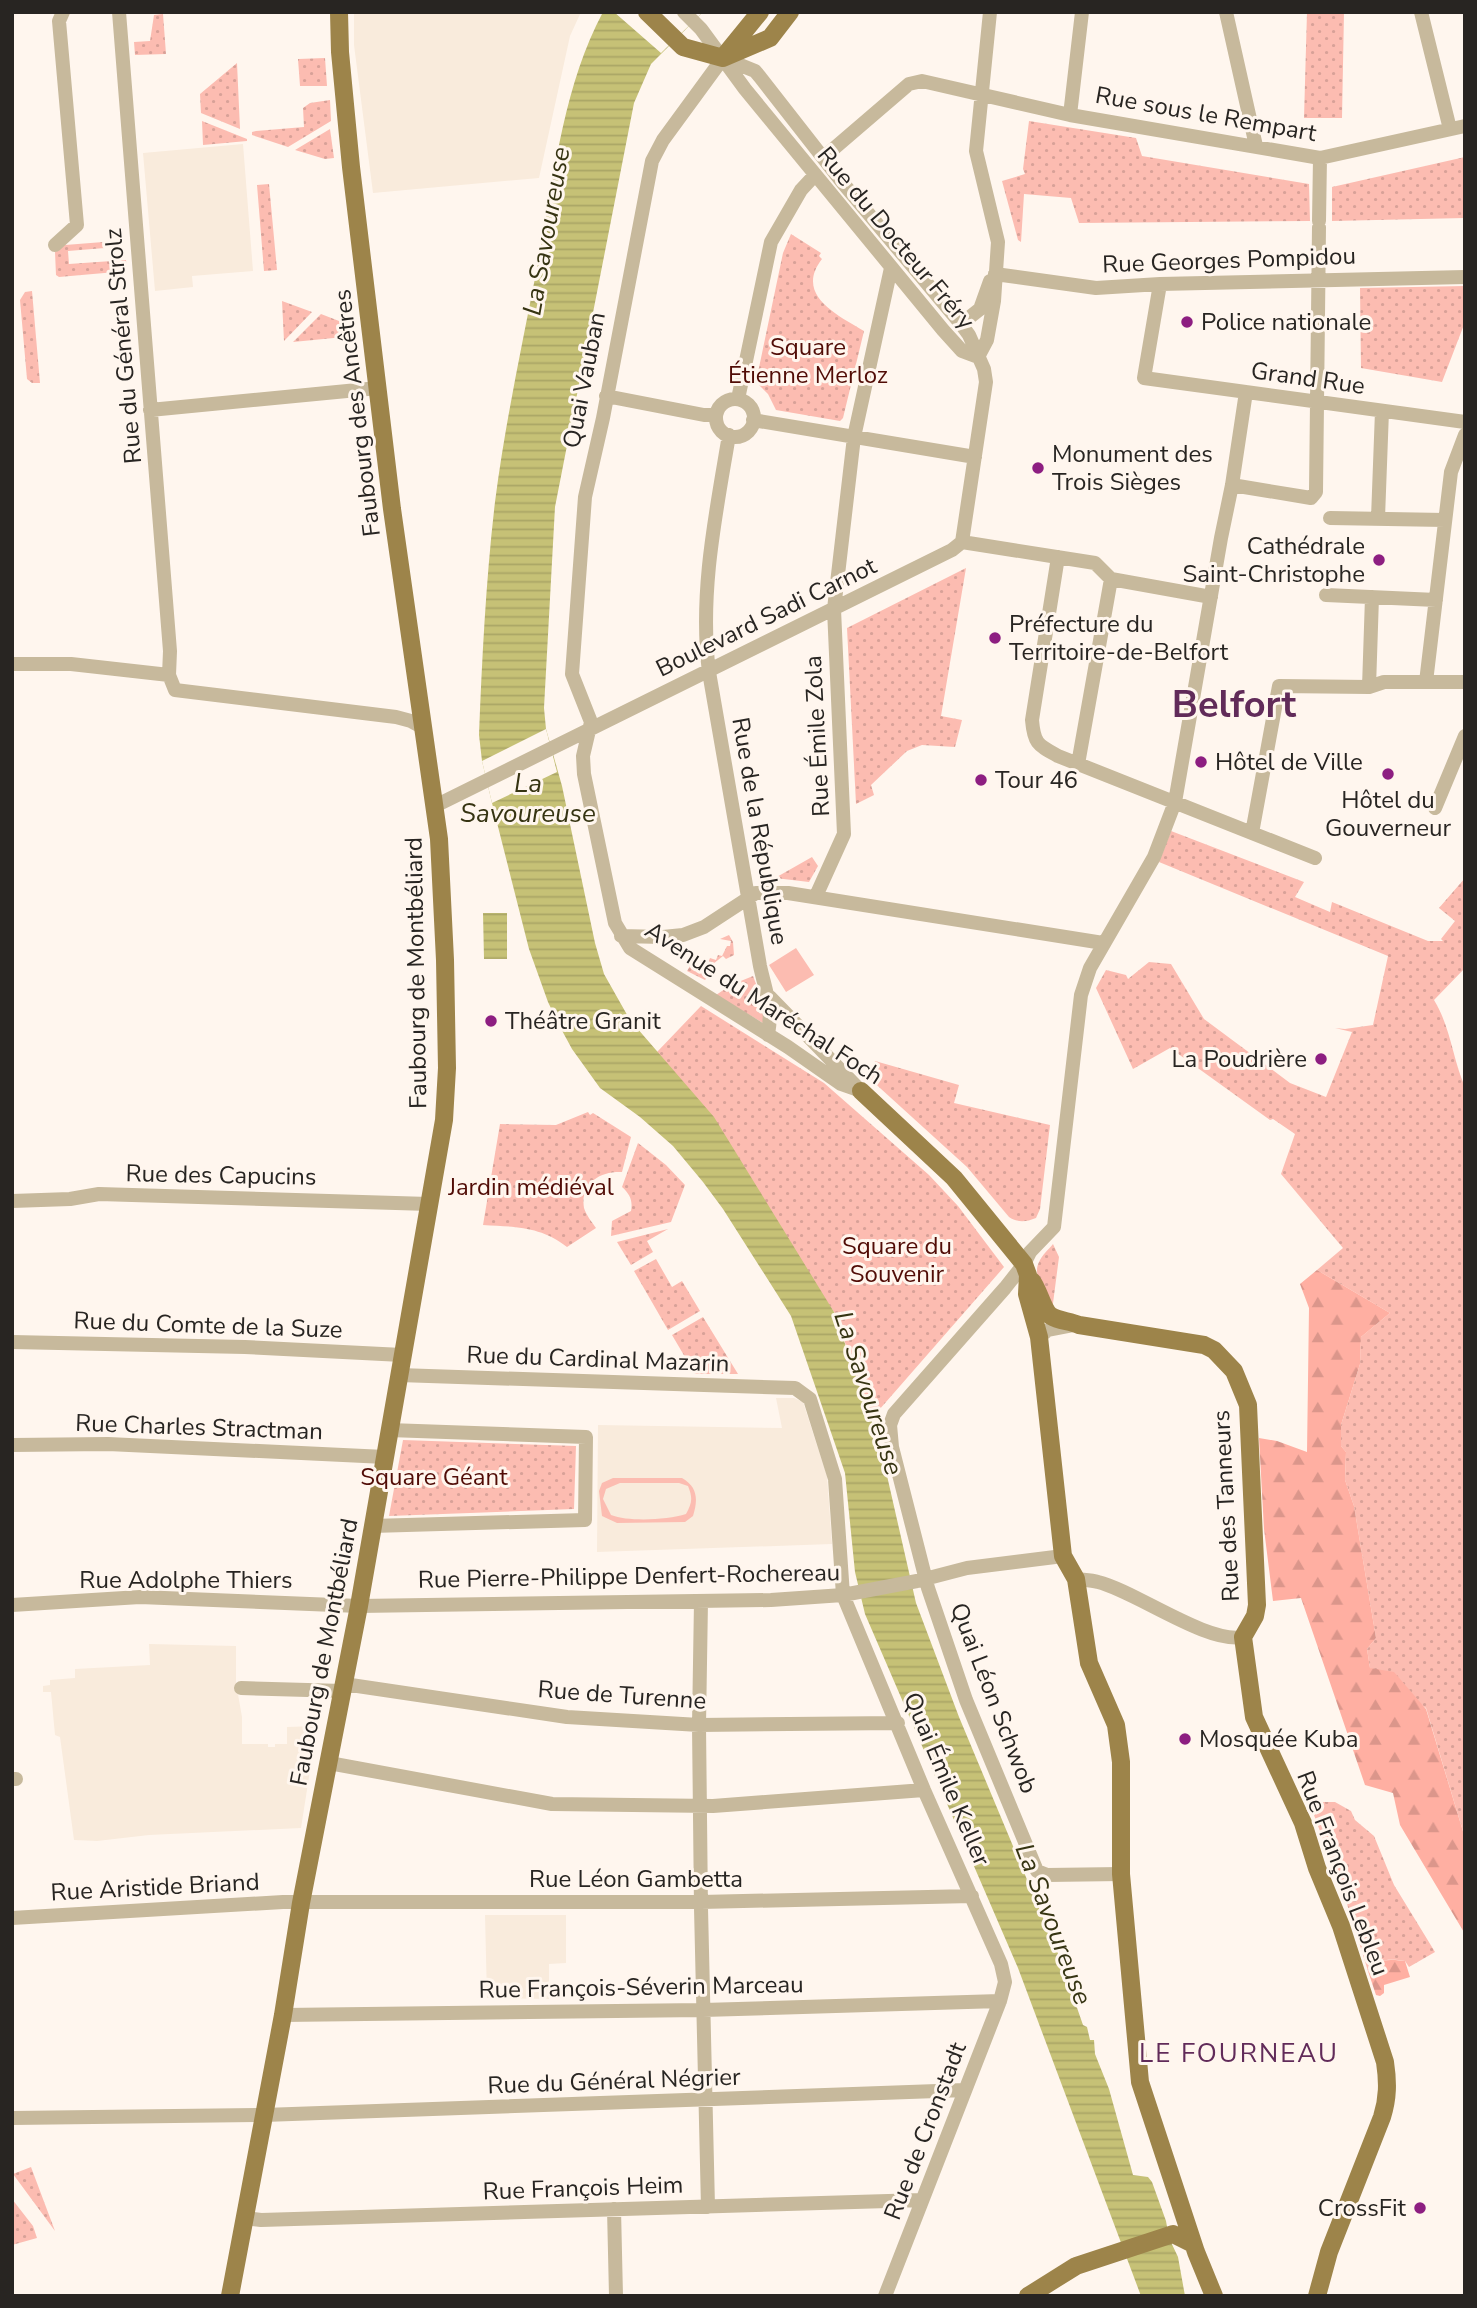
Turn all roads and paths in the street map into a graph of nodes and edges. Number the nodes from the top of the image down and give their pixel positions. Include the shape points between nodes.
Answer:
1 (63, 12) edge
2 (118, 12) edge
3 (339, 12) edge
4 (647, 12) edge
5 (760, 12) edge
6 (790, 12) edge
7 (990, 12) edge
8 (1082, 12) edge
9 (1226, 12) edge
10 (1422, 12) edge
11 (690, 17) edge
12 (723, 58) junction
13 (981, 95) junction
14 (1070, 114) junction
15 (1457, 128) edge
16 (1256, 146) junction
17 (824, 157) junction
18 (1320, 158) junction
19 (814, 176) junction
20 (55, 246) dead end
21 (891, 268) junction
22 (995, 274) junction
23 (1465, 277) edge
24 (1319, 281) junction
25 (1160, 284) junction
26 (961, 324) junction
27 (978, 356) junction
28 (378, 388) junction
29 (1245, 392) junction
30 (607, 396) junction
31 (738, 399) junction
32 (1317, 402) junction
33 (150, 410) junction
34 (1382, 411) junction
35 (716, 415) junction
36 (753, 421) junction
37 (1465, 422) edge
38 (729, 435) junction
39 (1465, 435) edge
40 (854, 437) junction
41 (975, 457) junction
42 (1232, 485) junction
43 (1330, 518) dead end
44 (1378, 518) junction
45 (1445, 520) junction
46 (962, 542) junction
47 (1058, 557) junction
48 (1111, 579) junction
49 (1326, 595) dead end
50 (1211, 597) junction
51 (1372, 597) junction
52 (1436, 600) junction
53 (834, 609) junction
54 (12, 664) edge
55 (709, 672) junction
56 (169, 676) junction
57 (1419, 682) junction
58 (1465, 682) edge
59 (1369, 687) junction
60 (422, 727) junction
61 (589, 731) junction
62 (1465, 736) edge
63 (1078, 764) junction
64 (1175, 802) junction
65 (435, 806) junction
66 (1435, 808) dead end
67 (1252, 833) junction
68 (1315, 858) dead end
69 (816, 896) junction
70 (748, 899) junction
71 (621, 936) junction
72 (1103, 943) junction
73 (770, 997) junction
74 (768, 1035) junction
75 (861, 1091) junction
76 (12, 1201) edge
77 (429, 1204) junction
78 (1026, 1269) junction
79 (1079, 1325) junction
80 (1039, 1337) junction
81 (12, 1342) edge
82 (402, 1356) junction
83 (399, 1375) junction
84 (795, 1388) joint
85 (389, 1430) junction
86 (12, 1445) edge
87 (385, 1457) junction
88 (372, 1526) junction
89 (1063, 1556) junction
90 (1076, 1579) junction
91 (920, 1580) junction
92 (850, 1594) junction
93 (701, 1601) junction
94 (12, 1605) edge
95 (359, 1606) junction
96 (1243, 1637) junction
97 (242, 1688) dead end
98 (344, 1688) junction
99 (898, 1723) junction
100 (699, 1725) junction
101 (329, 1763) junction
102 (924, 1790) junction
103 (700, 1806) junction
104 (1121, 1874) junction
105 (972, 1896) junction
106 (701, 1902) junction
107 (301, 1903) junction
108 (12, 1918) edge
109 (1005, 1982) joint
110 (1000, 2001) junction
111 (703, 2010) junction
112 (283, 2015) junction
113 (965, 2091) junction
114 (706, 2101) junction
115 (264, 2115) junction
116 (12, 2119) edge
117 (922, 2200) junction
118 (708, 2207) junction
119 (614, 2209) junction
120 (245, 2218) junction
121 (1181, 2236) junction
122 (230, 2296) edge
123 (616, 2296) edge
124 (884, 2296) edge
125 (1028, 2296) edge
126 (1214, 2296) edge
127 (1317, 2296) edge

1 - 20 street via 59,21 77,225
2 - 33 street, Rue du Général Strolz
3 - 28 main road, Faubourg des Ancêtres via 351,167
4 - 12 main road via 680,44
5 - 12 main road, Quai Vauban
6 - 12 main road via 770,38
7 - 13 street
8 - 14 street
9 - 16 street
10 - 15 street
11 - 12 street
12 - 17 street, Rue du Docteur Fréry via 755,71
12 - 19 street, Rue du Docteur Fréry
12 - 30 street, Quai Vauban via 652,161
13 - 14 street, Rue sous le Rempart
13 - 17 street, Rue sous le Rempart via 922,81 909,84
13 - 22 street via 976,151 998,242
14 - 16 street, Rue sous le Rempart
15 - 18 street, Rue sous le Rempart
16 - 18 street, Rue sous le Rempart
17 - 26 street, Rue du Docteur Fréry
18 - 24 street
19 - 21 street, Rue du Docteur Fréry
19 - 31 street via 771,243
21 - 27 street, Rue du Docteur Fréry via 962,351
21 - 40 street, Rue Émile Zola
22 - 25 street, Rue Georges Pompidou via 1096,288
22 - 26 street via 980,309
22 - 27 street via 987,340
23 - 24 street, Rue Georges Pompidou
24 - 25 street, Rue Georges Pompidou
24 - 32 street
25 - 29 street, Grand Rue via 1144,378
26 - 27 street, Rue du Docteur Fréry
27 - 41 street via 986,382
28 - 33 street
28 - 60 main road, Faubourg des Ancêtres
29 - 32 street, Grand Rue
29 - 42 street
30 - 35 street
30 - 61 street, Quai Vauban via 585,497 572,674 589,714
31 - 35 street via 722,404
31 - 36 street via 752,409
32 - 34 street, Grand Rue
32 - 42 street via 1317,492 1311,498
33 - 56 street, Rue du Général Strolz
34 - 37 street, Grand Rue
34 - 44 street
35 - 38 street via 721,430
36 - 38 street via 747,432
36 - 40 street
38 - 55 street, Rue de la République via 711,535
39 - 45 street via 1451,472
40 - 41 street
40 - 53 street, Rue Émile Zola
41 - 46 street
42 - 50 street
43 - 44 street
44 - 45 street
45 - 52 street
46 - 47 street
46 - 53 street, Boulevard Sadi Carnot
47 - 48 street via 1095,563
47 - 63 street via 1032,720 1034,739 1041,747
48 - 50 street
48 - 63 street
49 - 51 street
50 - 64 street
51 - 52 street
51 - 59 street
52 - 57 street
53 - 55 street, Boulevard Sadi Carnot
53 - 69 street, Rue Émile Zola via 844,834
54 - 56 street via 72,664
55 - 61 street, Boulevard Sadi Carnot
55 - 70 street, Rue de la République
56 - 60 street via 175,690 396,717
57 - 58 street
57 - 59 street
59 - 67 street via 1279,686
60 - 65 main road, Faubourg des Ancêtres
61 - 65 street, Boulevard Sadi Carnot
61 - 71 street, Avenue du Maréchal Foch via 584,774 608,897
62 - 66 street
63 - 64 street
64 - 67 street
64 - 72 street via 1154,857
65 - 77 main road, Faubourg de Montbéliard via 447,1068 444,1120
67 - 68 street
69 - 70 street via 756,893
69 - 72 street
70 - 71 street via 683,935
70 - 73 street, Rue de la République
71 - 74 street, Avenue du Maréchal Foch via 647,960
72 - 78 street via 1081,995 1054,1227 1030,1252
73 - 74 street, Rue de la République
73 - 75 street, Rue de la République
74 - 75 street, Avenue du Maréchal Foch via 841,1084
75 - 78 main road, Avenue du Maréchal Foch via 954,1178
76 - 77 street, Rue des Capucins via 99,1194
77 - 82 main road, Faubourg de Montbéliard
78 - 79 main road, Rue des Tanneurs via 1048,1314
78 - 80 main road via 1027,1294
78 - 91 street via 894,1414 890,1425
79 - 80 street, Rue des Tanneurs via 1060,1326
79 - 96 main road, Rue des Tanneurs via 1204,1345 1234,1371 1248,1405 1255,1533 1257,1605
80 - 89 main road
81 - 82 street, Rue du Comte de la Suze via 256,1347
82 - 83 main road, Faubourg de Montbéliard
83 - 84 street, Rue du Cardinal Mazarin
83 - 85 main road, Faubourg de Montbéliard
84 - 92 street, Quai Émile Keller via 810,1399 835,1479
85 - 87 main road, Faubourg de Montbéliard
85 - 88 street via 586,1437 586,1520
86 - 87 street, Rue Charles Stractman via 108,1444
87 - 88 main road, Faubourg de Montbéliard
88 - 95 main road, Faubourg de Montbéliard
89 - 90 main road
89 - 91 street, Rue Pierre-Philippe Denfert-Rochereau via 980,1566
90 - 96 street via 1098,1582 1197,1627
90 - 104 main road via 1089,1663 1116,1725 1121,1762
91 - 92 street, Rue Pierre-Philippe Denfert-Rochereau
91 - 104 street, Quai Léon Schwob via 1037,1871 1046,1875
92 - 93 street, Rue Pierre-Philippe Denfert-Rochereau
92 - 99 street, Quai Émile Keller
93 - 95 street, Rue Pierre-Philippe Denfert-Rochereau
93 - 100 street
94 - 95 street, Rue Adolphe Thiers via 140,1597
95 - 98 main road, Faubourg de Montbéliard
96 - 127 main road, Rue François Lebleu via 1254,1717 1303,1822 1341,1926 1388,2082 1382,2117 1329,2252
97 - 98 street, Rue de Turenne
98 - 100 street, Rue de Turenne via 568,1717
98 - 101 main road, Faubourg de Montbéliard
99 - 100 street, Rue de Turenne
99 - 102 street, Quai Émile Keller
100 - 103 street
101 - 103 street via 552,1804
101 - 107 main road, Faubourg de Montbéliard
102 - 103 street
102 - 105 street, Quai Émile Keller
103 - 106 street
104 - 121 main road via 1140,2082 1181,2208
105 - 106 street, Rue Léon Gambetta
105 - 109 street, Quai Émile Keller
106 - 107 street, Rue Léon Gambetta
106 - 111 street
107 - 108 street, Rue Aristide Briand
107 - 112 main road, Faubourg de Montbéliard
109 - 110 street, Rue de Cronstadt
110 - 111 street, Rue François-Séverin Marceau
110 - 113 street, Rue de Cronstadt
111 - 112 street, Rue François-Séverin Marceau
111 - 114 street
112 - 115 main road, Faubourg de Montbéliard
113 - 114 street, Rue du Général Négrier
113 - 117 street, Rue de Cronstadt
114 - 115 street, Rue du Général Négrier
114 - 118 street
115 - 116 street, Rue du Général Négrier
115 - 120 main road, Faubourg de Montbéliard
117 - 118 street, Rue François Heim
117 - 124 street, Rue de Cronstadt
118 - 119 street, Rue François Heim
119 - 120 street, Rue François Heim
119 - 123 street
120 - 122 main road, Faubourg de Montbéliard
121 - 125 main road via 1076,2266
121 - 126 main road

